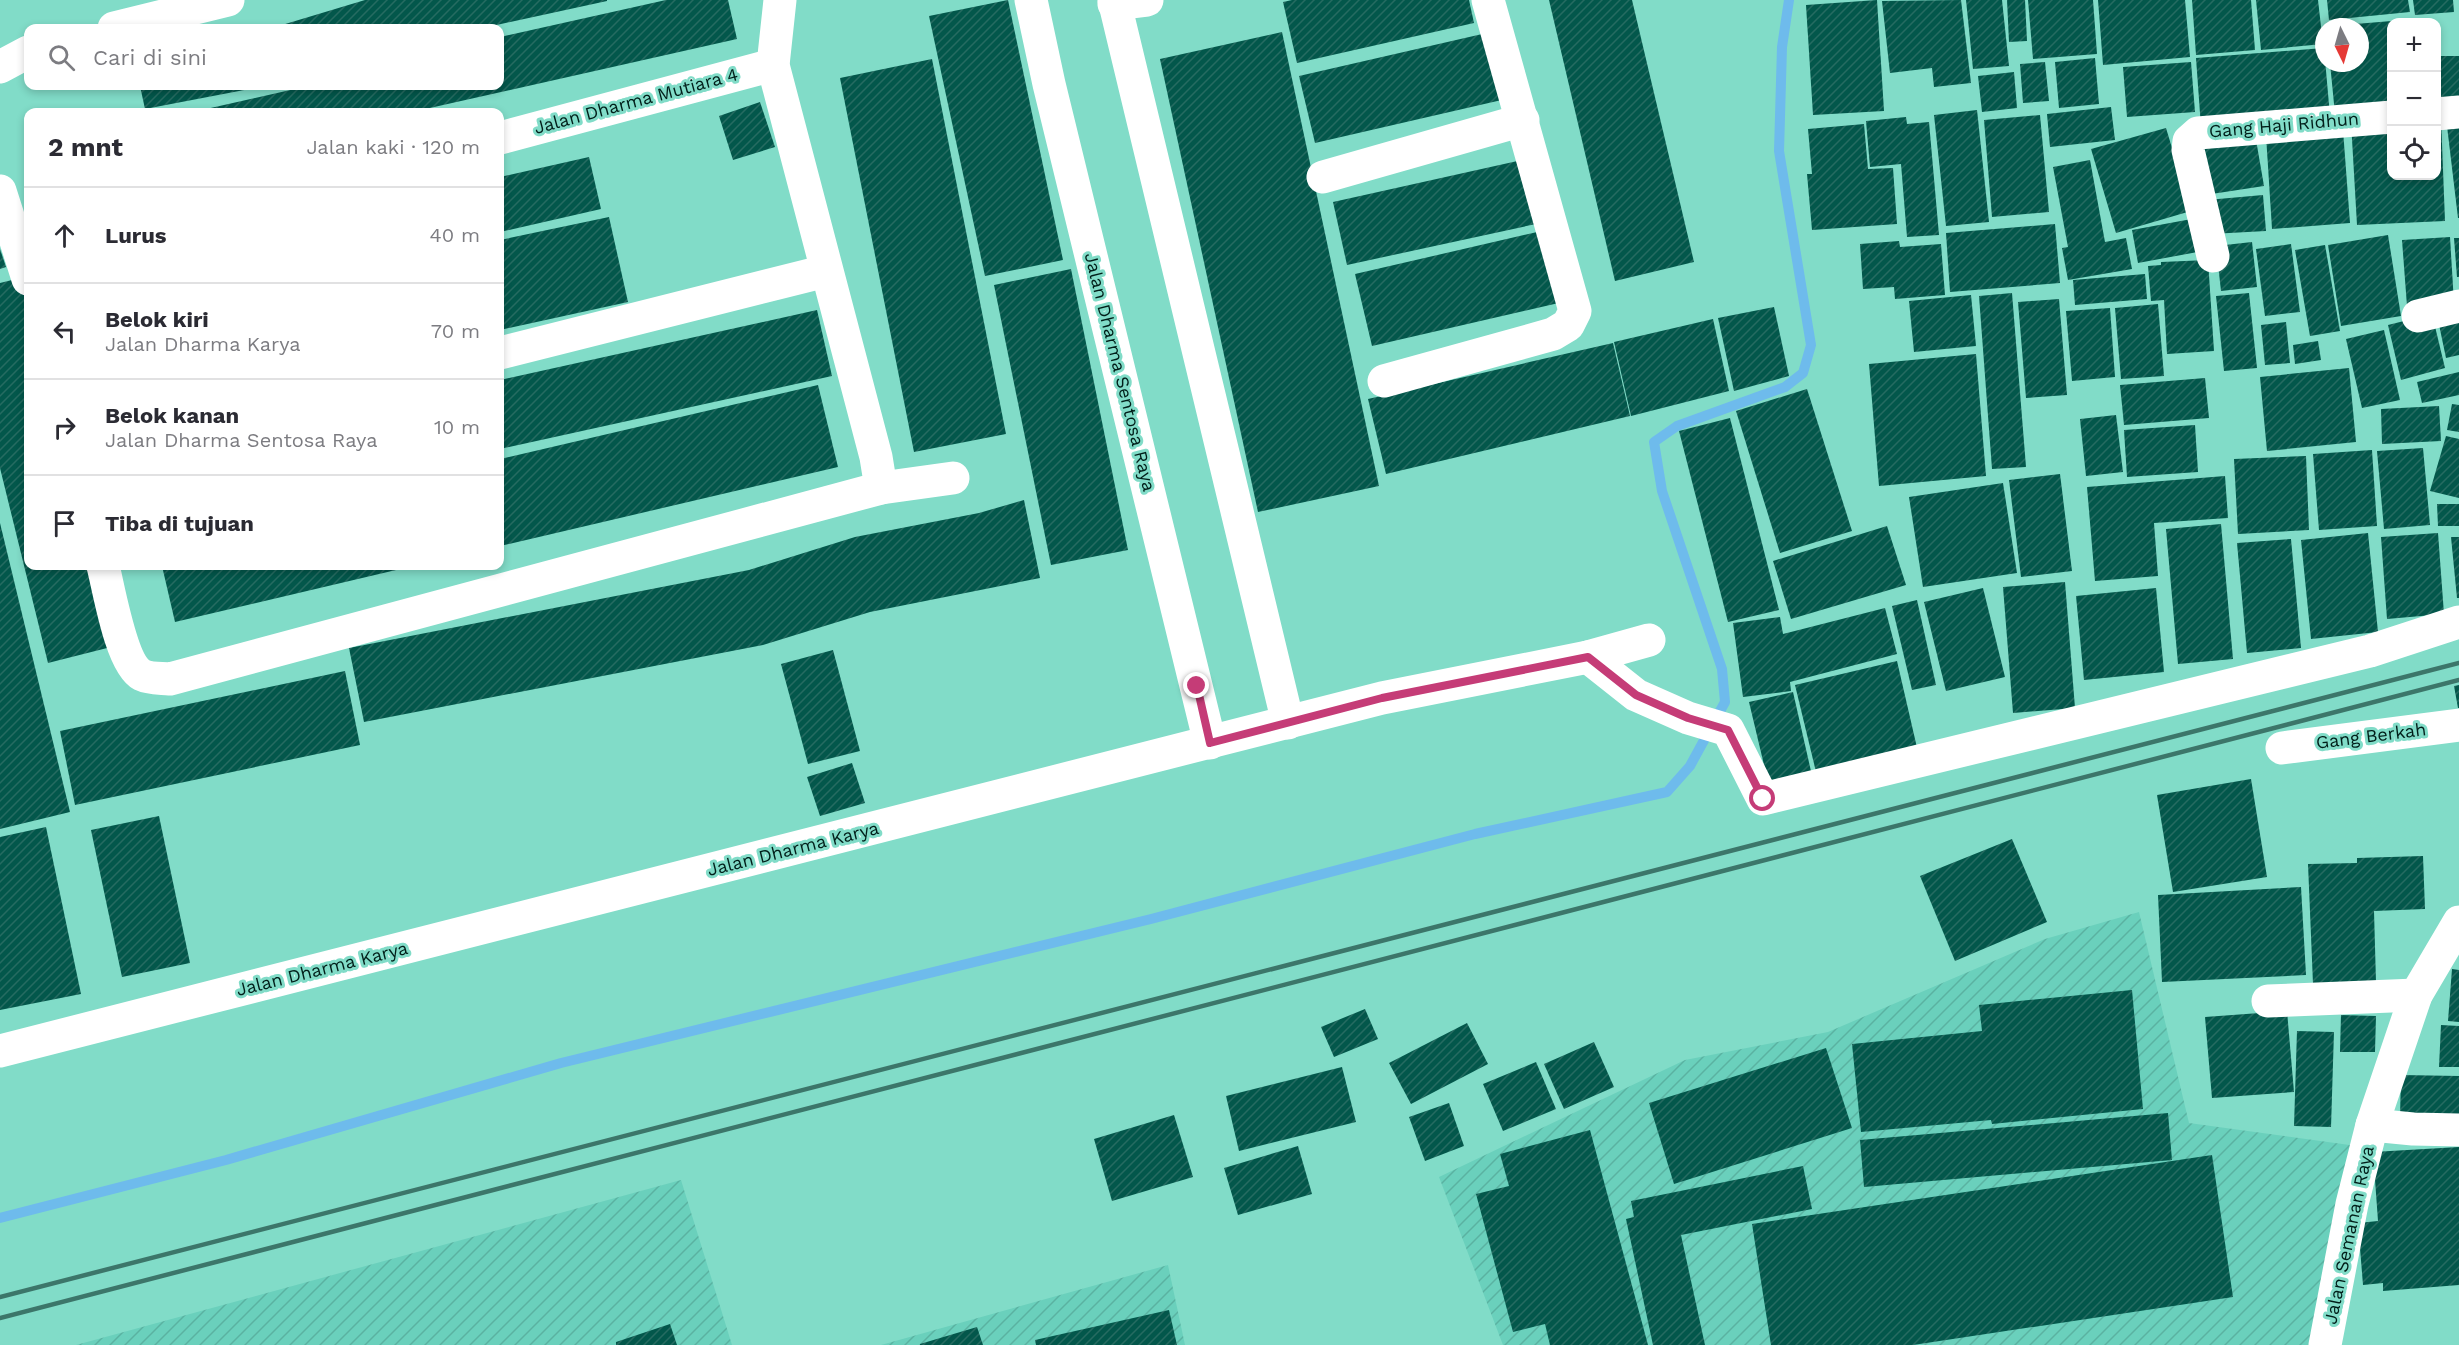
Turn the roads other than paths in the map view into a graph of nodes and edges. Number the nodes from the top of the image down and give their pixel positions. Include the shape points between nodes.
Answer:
1 (228, 0) edge
2 (780, 0) edge
3 (1031, 0) edge
4 (1147, 0) edge
5 (1488, 0) edge
6 (1114, 2) edge
7 (130, 24) edge
8 (24, 54) edge
9 (773, 65) junction
10 (0, 67) edge
11 (2459, 112) edge
12 (2441, 114) edge
13 (2387, 117) edge
14 (1522, 120) junction
15 (504, 137) edge
16 (1323, 177) dead end
17 (0, 191) edge
18 (2213, 256) dead end
19 (24, 260) edge
20 (826, 271) junction
21 (2459, 306) edge
22 (2418, 316) dead end
23 (504, 352) edge
24 (1384, 381) dead end
25 (953, 478) dead end
26 (881, 488) junction
27 (104, 570) edge
28 (2459, 622) edge
29 (1649, 640) dead end
30 (1588, 657) junction
31 (1288, 723) junction
32 (2459, 725) edge
33 (1210, 743) junction
34 (2282, 748) dead end
35 (2459, 922) edge
36 (2416, 995) junction
37 (2268, 1001) dead end
38 (0, 1051) edge
39 (2372, 1125) junction
40 (2459, 1130) edge
41 (2325, 1345) edge

1 - 7 street
2 - 9 street
3 - 33 street, Jalan Dharma Sentosa Raya
4 - 6 street
5 - 14 street
6 - 31 street
8 - 10 street
9 - 15 street, Jalan Dharma Mutiara 4
9 - 20 street
11 - 12 street
13 - 18 street, Gang Haji Ridhun via 2198,133 2189,141 2188,150
14 - 16 street
14 - 24 street via 1575,311 1568,325 1553,334
17 - 19 street
20 - 23 street
20 - 26 street
21 - 22 street
25 - 26 street
26 - 27 street via 170,679 141,675 133,667 125,652
28 - 30 street via 2370,651 1763,799 1718,727 1636,695
29 - 30 street, Jalan Dharma Karya
30 - 31 street, Jalan Dharma Karya via 1382,698
31 - 33 street, Jalan Dharma Karya
32 - 34 street, Gang Berkah
33 - 38 street, Jalan Dharma Karya
35 - 36 street, Jalan Semanan Raya
36 - 37 street
36 - 39 street, Jalan Semanan Raya
39 - 40 street, Jalan Semanan Raya
39 - 41 street, Jalan Semanan Raya via 2352,1204

